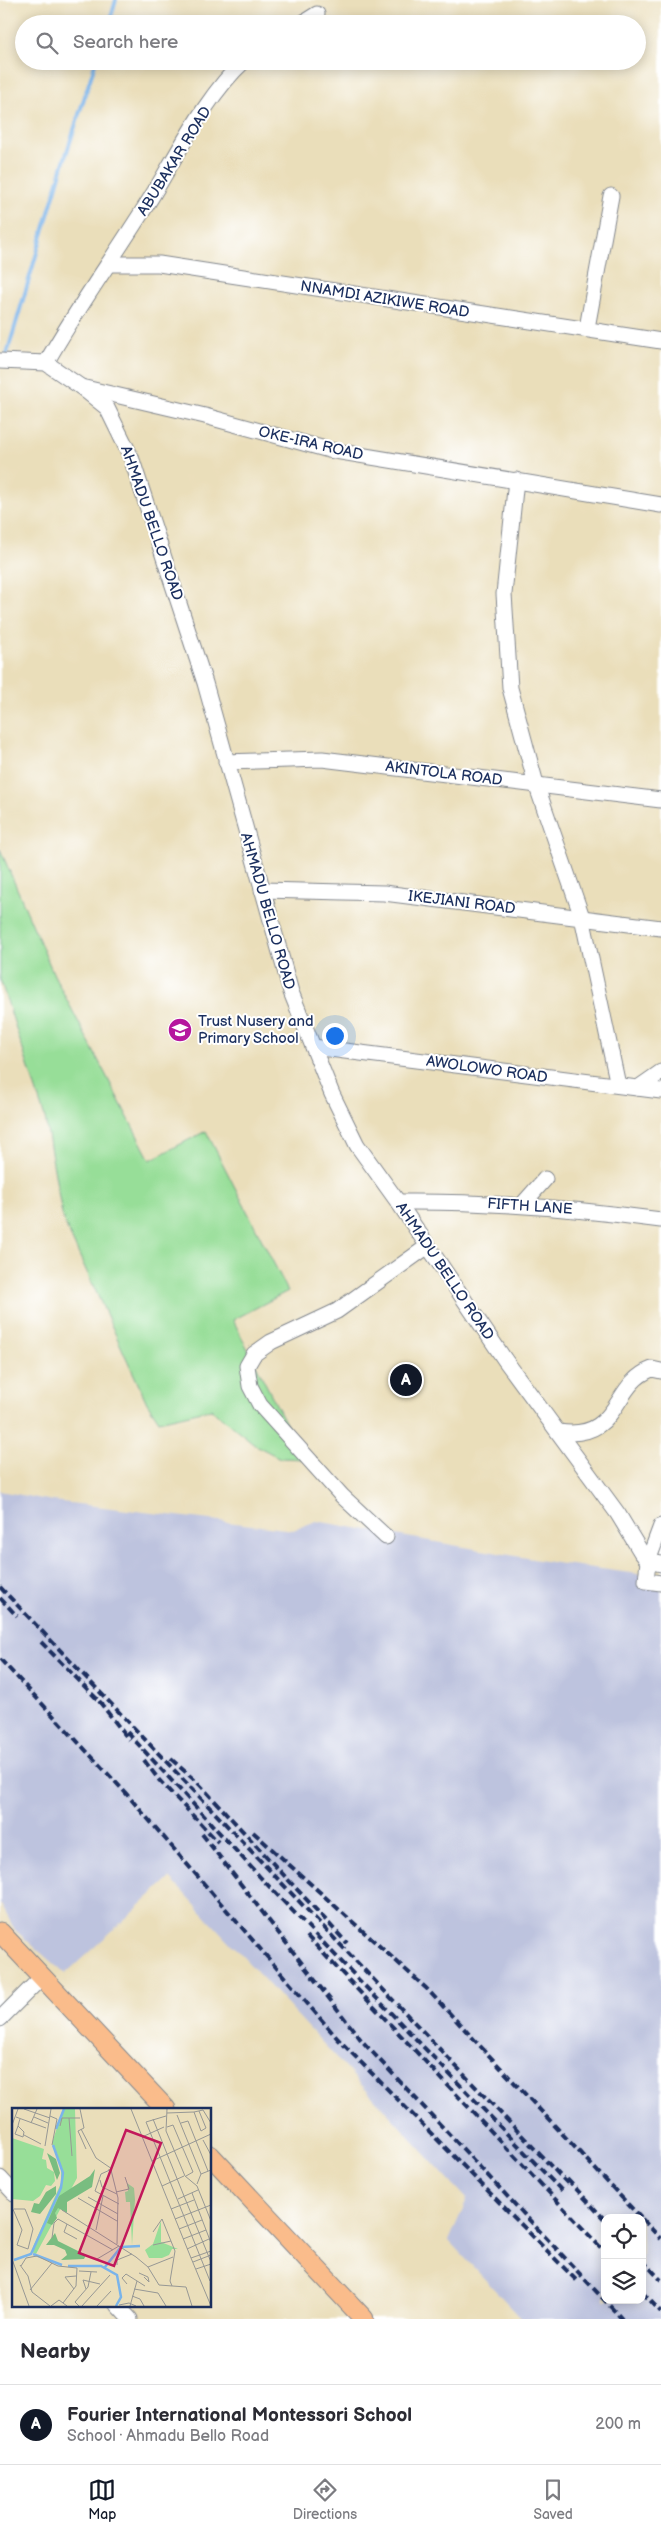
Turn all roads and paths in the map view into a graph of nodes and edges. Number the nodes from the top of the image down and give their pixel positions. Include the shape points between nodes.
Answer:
1 (234, 70) edge
2 (611, 196) dead end
3 (109, 264) junction
4 (587, 328) junction
5 (661, 341) edge
6 (0, 361) edge
7 (46, 363) junction
8 (81, 387) junction
9 (516, 480) junction
10 (661, 506) edge
11 (226, 762) junction
12 (536, 784) junction
13 (661, 800) edge
14 (262, 890) junction
15 (582, 917) junction
16 (661, 928) edge
17 (312, 1048) junction
18 (661, 1072) edge
19 (618, 1085) junction
20 (638, 1088) junction
21 (661, 1091) edge
22 (545, 1179) dead end
23 (398, 1202) junction
24 (522, 1205) junction
25 (661, 1220) edge
26 (428, 1246) junction
27 (661, 1371) edge
28 (559, 1432) junction
29 (661, 1526) edge
30 (386, 1537) dead end
31 (654, 1563) edge
32 (654, 1582) edge
33 (0, 1932) edge
34 (42, 1977) junction
35 (0, 2019) edge
36 (165, 2108) edge
37 (211, 2156) edge
38 (0, 2178) edge
39 (12, 2191) edge
40 (118, 2306) edge
41 (355, 2316) edge
42 (130, 2319) edge

1 - 3 street, ABUBAKAR ROAD via 187,137
2 - 4 street
3 - 4 street, NNAMDI AZIKIWE ROAD via 159,264 388,301
3 - 7 street via 73,315
4 - 5 street, NNAMDI AZIKIWE ROAD
6 - 7 street
7 - 8 street, OKE-IRA ROAD
8 - 9 street, OKE-IRA ROAD via 329,450
8 - 11 street, AHMADU BELLO ROAD via 107,408 131,457 205,683
9 - 10 street, OKE-IRA ROAD
9 - 12 street via 504,594 506,641 510,688
11 - 12 street, AKINTOLA ROAD via 322,759
11 - 14 street, AHMADU BELLO ROAD
12 - 13 street, AKINTOLA ROAD
12 - 15 street
14 - 15 street, IKEJIANI ROAD via 384,893
14 - 17 street, AHMADU BELLO ROAD via 291,992
15 - 16 street, IKEJIANI ROAD
15 - 19 street
17 - 19 street, AWOLOWO ROAD
17 - 23 street, AHMADU BELLO ROAD via 357,1145
18 - 20 street
19 - 20 street, AWOLOWO ROAD
20 - 21 street, AWOLOWO ROAD
22 - 24 street
23 - 24 street, FIFTH LANE
23 - 26 street, AHMADU BELLO ROAD
24 - 25 street, FIFTH LANE
26 - 28 street, AHMADU BELLO ROAD via 505,1360
26 - 30 street via 337,1311 270,1342 254,1354 247,1366 250,1386 260,1405 342,1496
27 - 28 street via 652,1368 637,1377 600,1425 572,1434
28 - 31 street, AHMADU BELLO ROAD
29 - 31 street
31 - 32 street
33 - 34 main road
34 - 35 street
34 - 36 main road
37 - 41 main road
38 - 39 street
40 - 42 street

